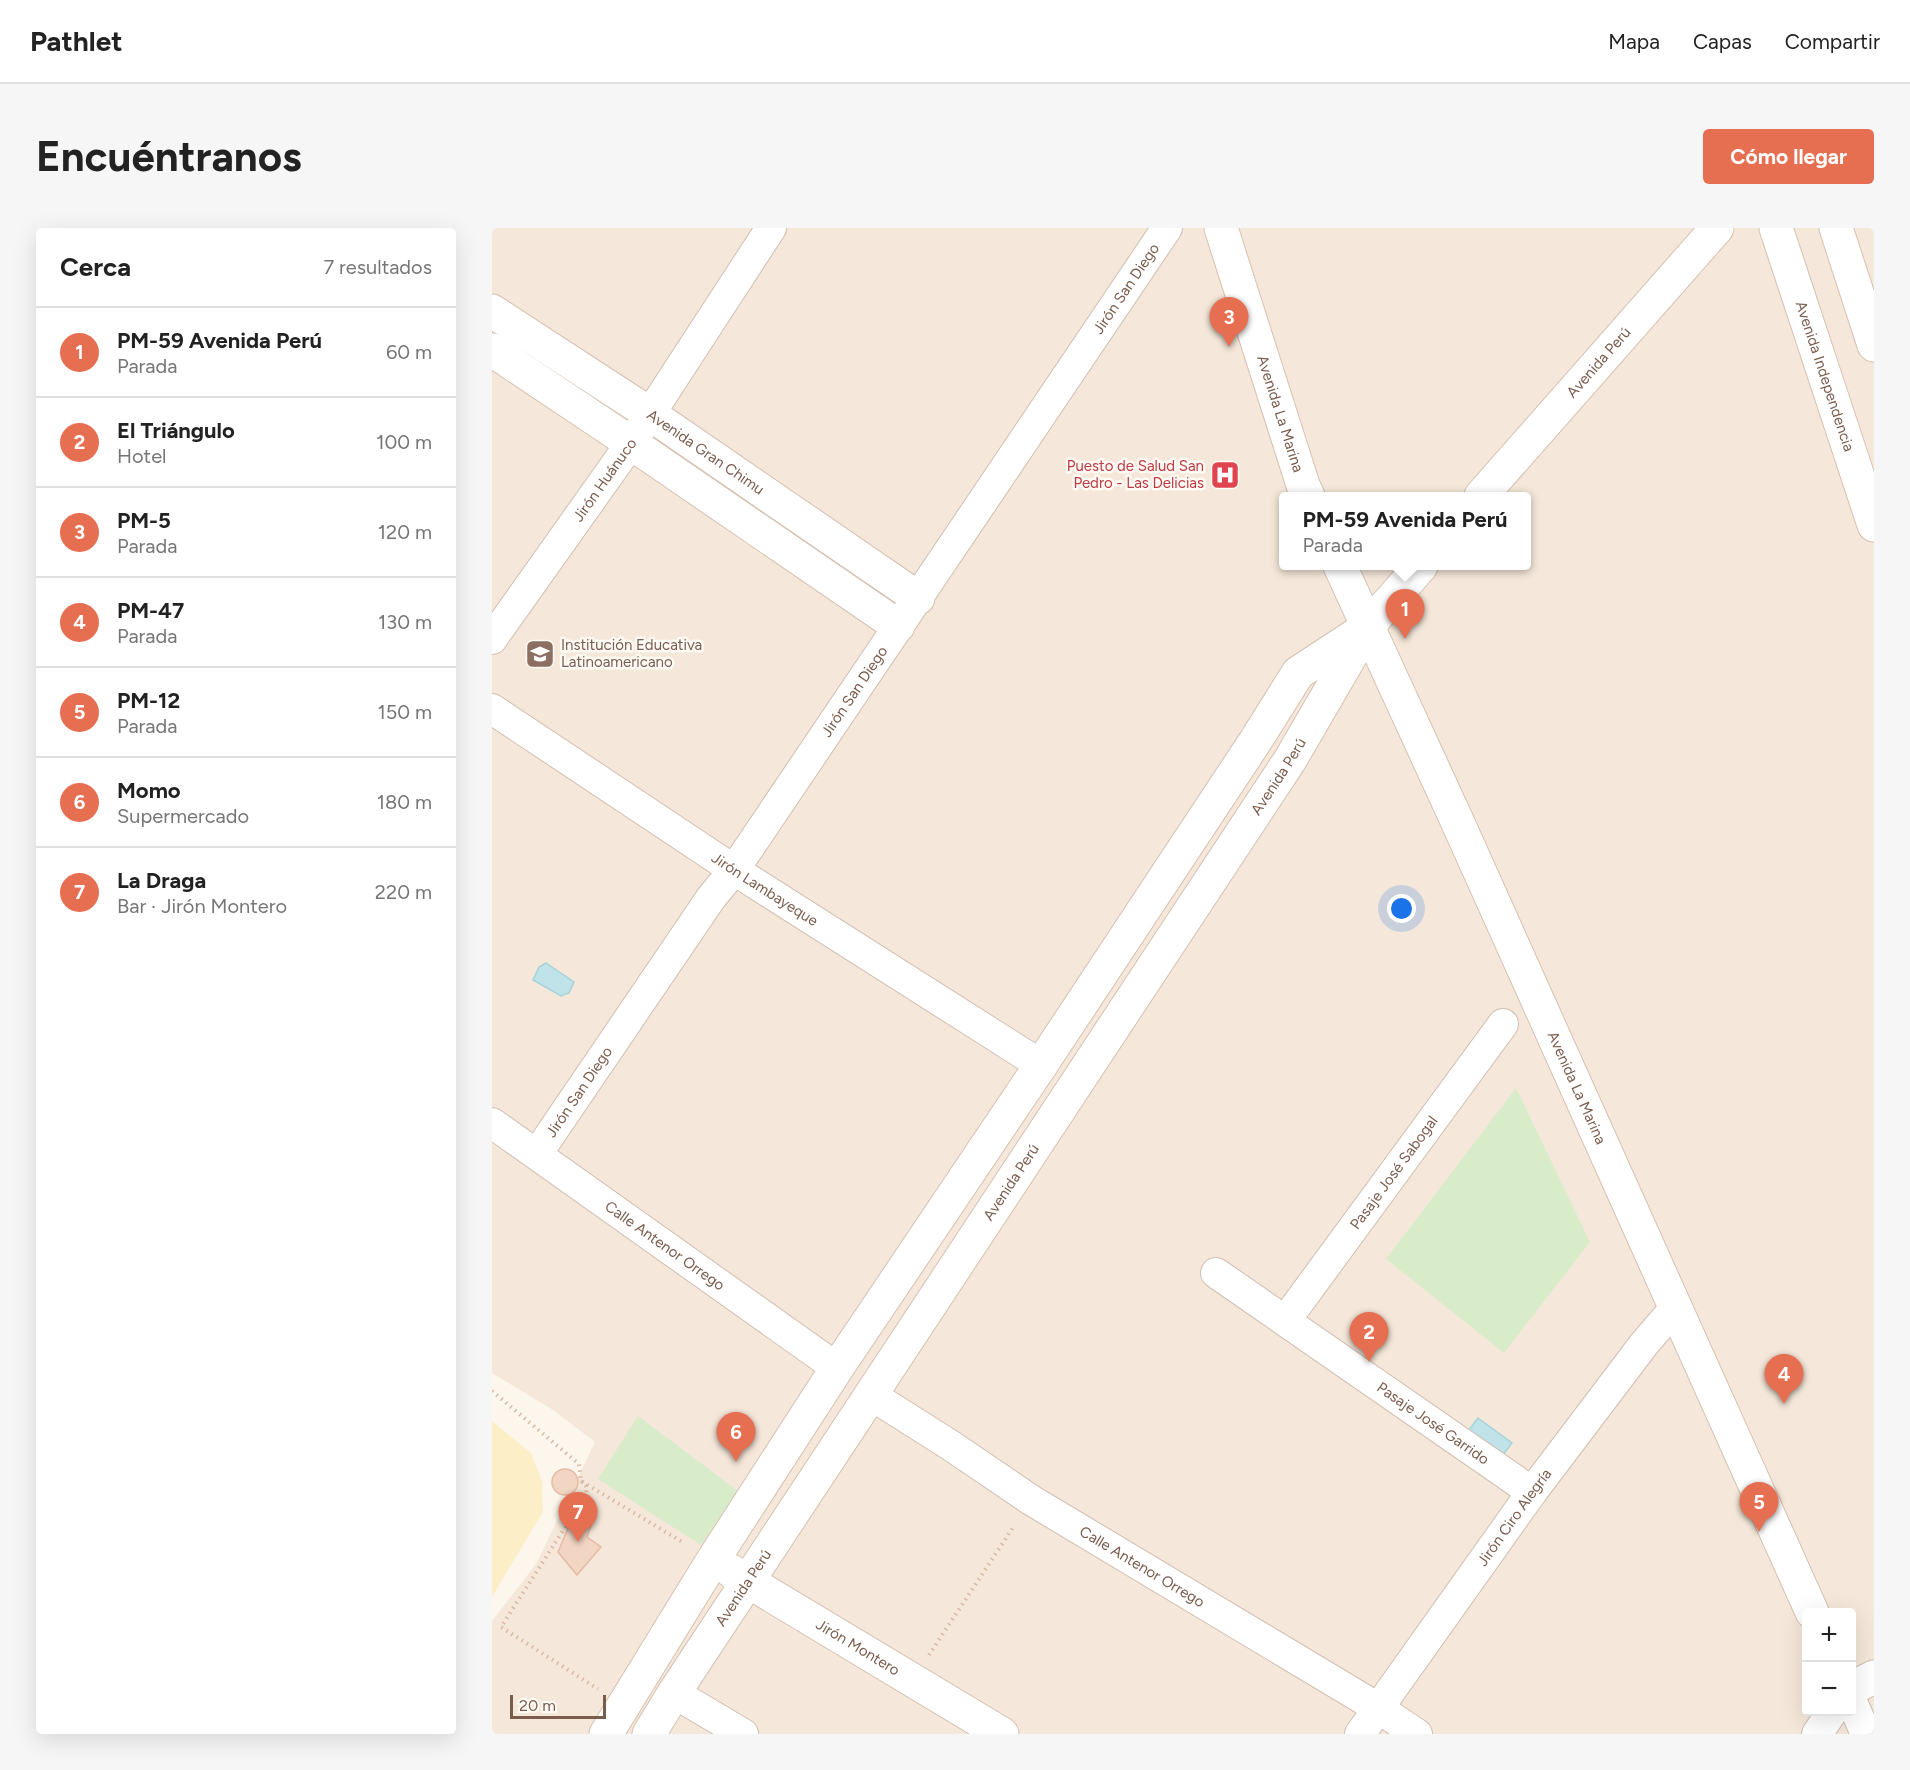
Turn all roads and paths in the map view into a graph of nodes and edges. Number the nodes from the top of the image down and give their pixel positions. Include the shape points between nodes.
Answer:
1 (771, 228) edge
2 (1167, 228) edge
3 (1221, 228) edge
4 (1717, 228) edge
5 (1776, 228) edge
6 (1836, 228) edge
7 (492, 311) edge
8 (1874, 345) edge
9 (492, 350) edge
10 (650, 414) junction
11 (631, 443) junction
12 (1306, 492) edge
13 (1485, 492) edge
14 (1874, 525) edge
15 (1342, 570) edge
16 (1417, 570) edge
17 (918, 598) junction
18 (898, 626) junction
19 (1368, 626) junction
20 (492, 639) edge
21 (492, 710) edge
22 (734, 870) junction
23 (1503, 1024) dead end
24 (1041, 1065) junction
25 (492, 1123) edge
26 (990, 1139) junction
27 (537, 1154) junction
28 (1024, 1162) junction
29 (1216, 1272) dead end
30 (1675, 1308) junction
31 (1285, 1321) junction
32 (837, 1368) junction
33 (492, 1391) edge
34 (871, 1395) junction
35 (581, 1480) junction
36 (1532, 1492) junction
37 (1031, 1500) junction
38 (713, 1560) junction
39 (748, 1582) junction
40 (1810, 1608) edge
41 (1874, 1677) edge
42 (913, 1679) junction
43 (1856, 1686) edge
44 (674, 1693) junction
45 (623, 1706) junction
46 (1378, 1708) junction
47 (1856, 1713) edge
48 (1829, 1716) edge
49 (606, 1734) edge
50 (649, 1734) edge
51 (743, 1734) edge
52 (1002, 1734) edge
53 (1360, 1734) edge
54 (1417, 1734) edge
55 (1817, 1734) edge
56 (1866, 1734) edge

1 - 10 street, Jirón Huánuco
2 - 17 street, Jirón San Diego
3 - 12 street, Avenida La Marina
4 - 13 street, Avenida Perú
5 - 14 street, Avenida Independencia
6 - 8 street
7 - 10 street, Avenida Gran Chimu
9 - 11 street
10 - 11 street, Jirón Huánuco
10 - 17 street, Avenida Gran Chimu
11 - 18 street
11 - 20 street, Jirón Huánuco
15 - 19 street, Avenida La Marina
16 - 19 street, Avenida Perú
17 - 18 street, Jirón San Diego
18 - 22 street, Jirón San Diego
19 - 24 street, Avenida Perú via 1298,673
19 - 28 street, Avenida Perú via 1290,760
19 - 30 street, Avenida La Marina
21 - 22 street, Jirón Lambayeque
22 - 24 street, Jirón Lambayeque
22 - 27 street, Jirón San Diego
23 - 31 street, Pasaje José Sabogal
24 - 26 street, Avenida Perú
25 - 27 street, Calle Antenor Orrego
26 - 28 street
26 - 32 street, Avenida Perú
27 - 32 street, Calle Antenor Orrego
28 - 34 street, Avenida Perú
29 - 31 street, Pasaje José Garrido
30 - 36 street, Jirón Ciro Alegría
30 - 40 street, Avenida La Marina
31 - 36 street, Pasaje José Garrido
32 - 38 street, Avenida Perú
33 - 35 path via 579,1464
34 - 37 street, Calle Antenor Orrego
34 - 39 street, Avenida Perú
35 - 38 path
35 - 45 path via 587,1487 586,1495 501,1627
36 - 46 street, Jirón Ciro Alegría
37 - 42 path
37 - 46 street, Calle Antenor Orrego
38 - 39 street, Jirón Montero
38 - 45 street, Avenida Perú
39 - 42 street, Jirón Montero
39 - 44 street, Avenida Perú
41 - 43 street
42 - 52 street, Jirón Montero
44 - 50 street, Avenida Perú
44 - 51 street
45 - 49 street, Avenida Perú
46 - 53 street, Jirón Ciro Alegría
46 - 54 street, Calle Antenor Orrego
47 - 56 street
48 - 55 street

